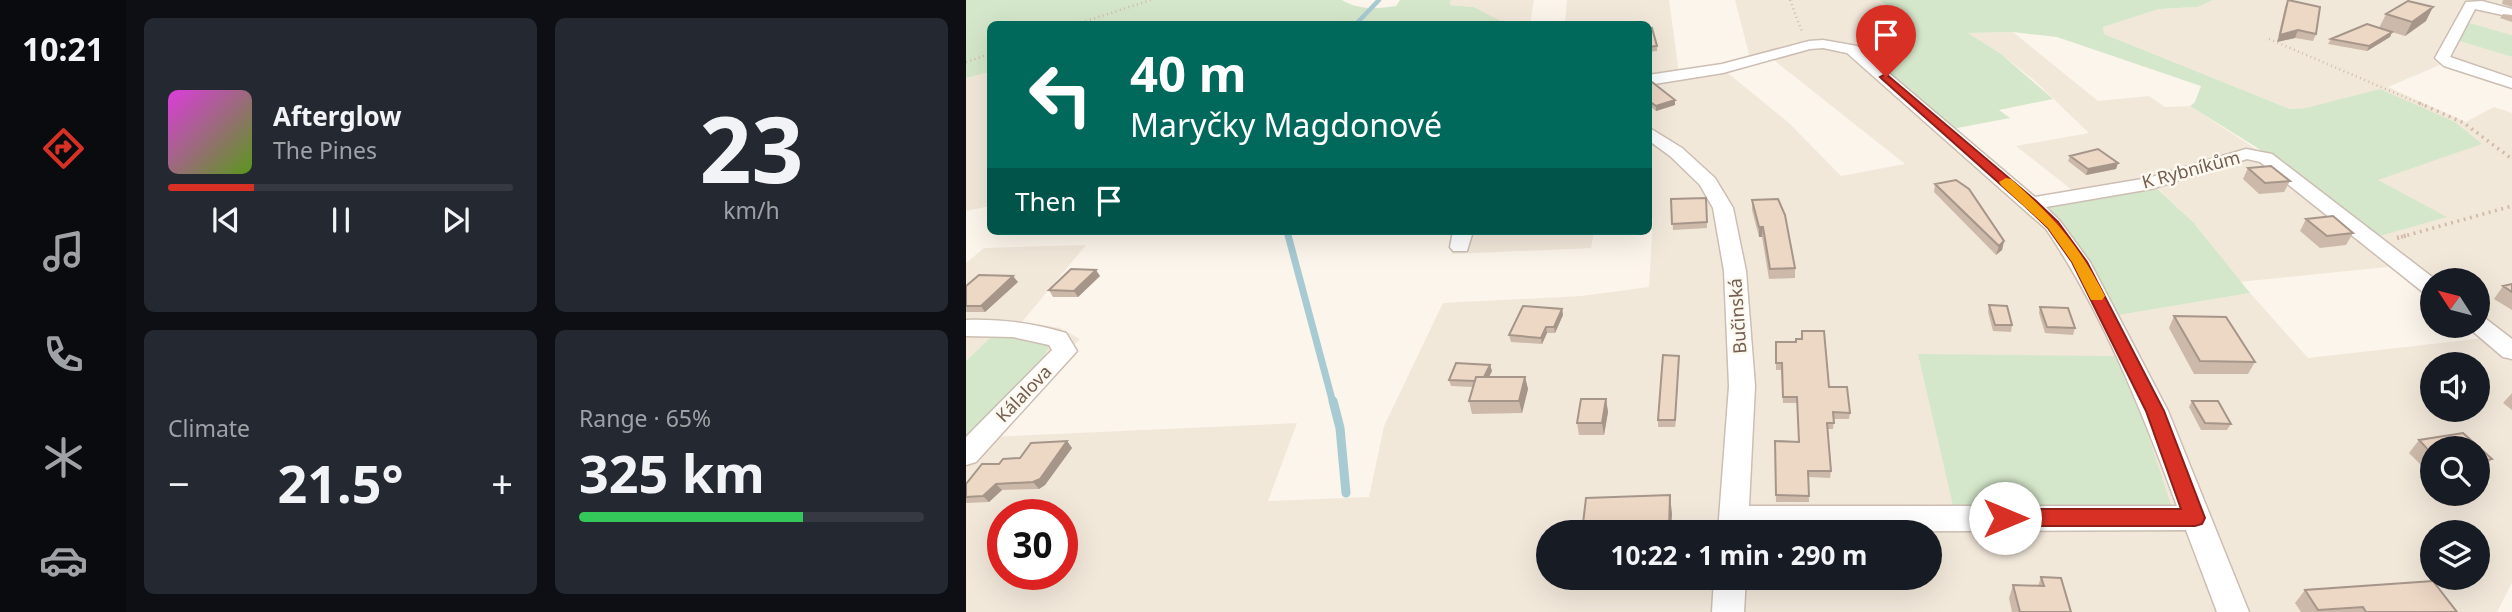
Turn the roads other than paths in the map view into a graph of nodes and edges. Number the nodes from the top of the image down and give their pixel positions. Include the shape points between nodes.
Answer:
1 (2512, 13) edge
2 (2442, 58) joint
3 (1652, 79) edge
4 (2512, 83) edge
5 (1652, 135) edge
6 (2031, 204) junction
7 (2420, 279) edge
8 (966, 328) edge
9 (2490, 334) edge
10 (2512, 351) edge
11 (966, 454) edge
12 (2195, 518) junction
13 (1733, 520) edge
14 (1942, 522) edge
15 (1729, 590) edge
16 (1728, 612) edge
17 (2233, 612) edge

1 - 2 street via 2471,5
2 - 4 street
3 - 6 street via 1823,44 1852,49
5 - 13 street, Bučinská via 1708,182 1723,208 1735,271 1742,386
6 - 7 street, K Rybníkům via 2151,183 2246,155 2266,158
6 - 12 street via 2080,262 2155,411
8 - 11 street, Kálalova via 1033,330 1058,339 1065,351
9 - 10 street
12 - 14 street
12 - 17 street
15 - 16 street

